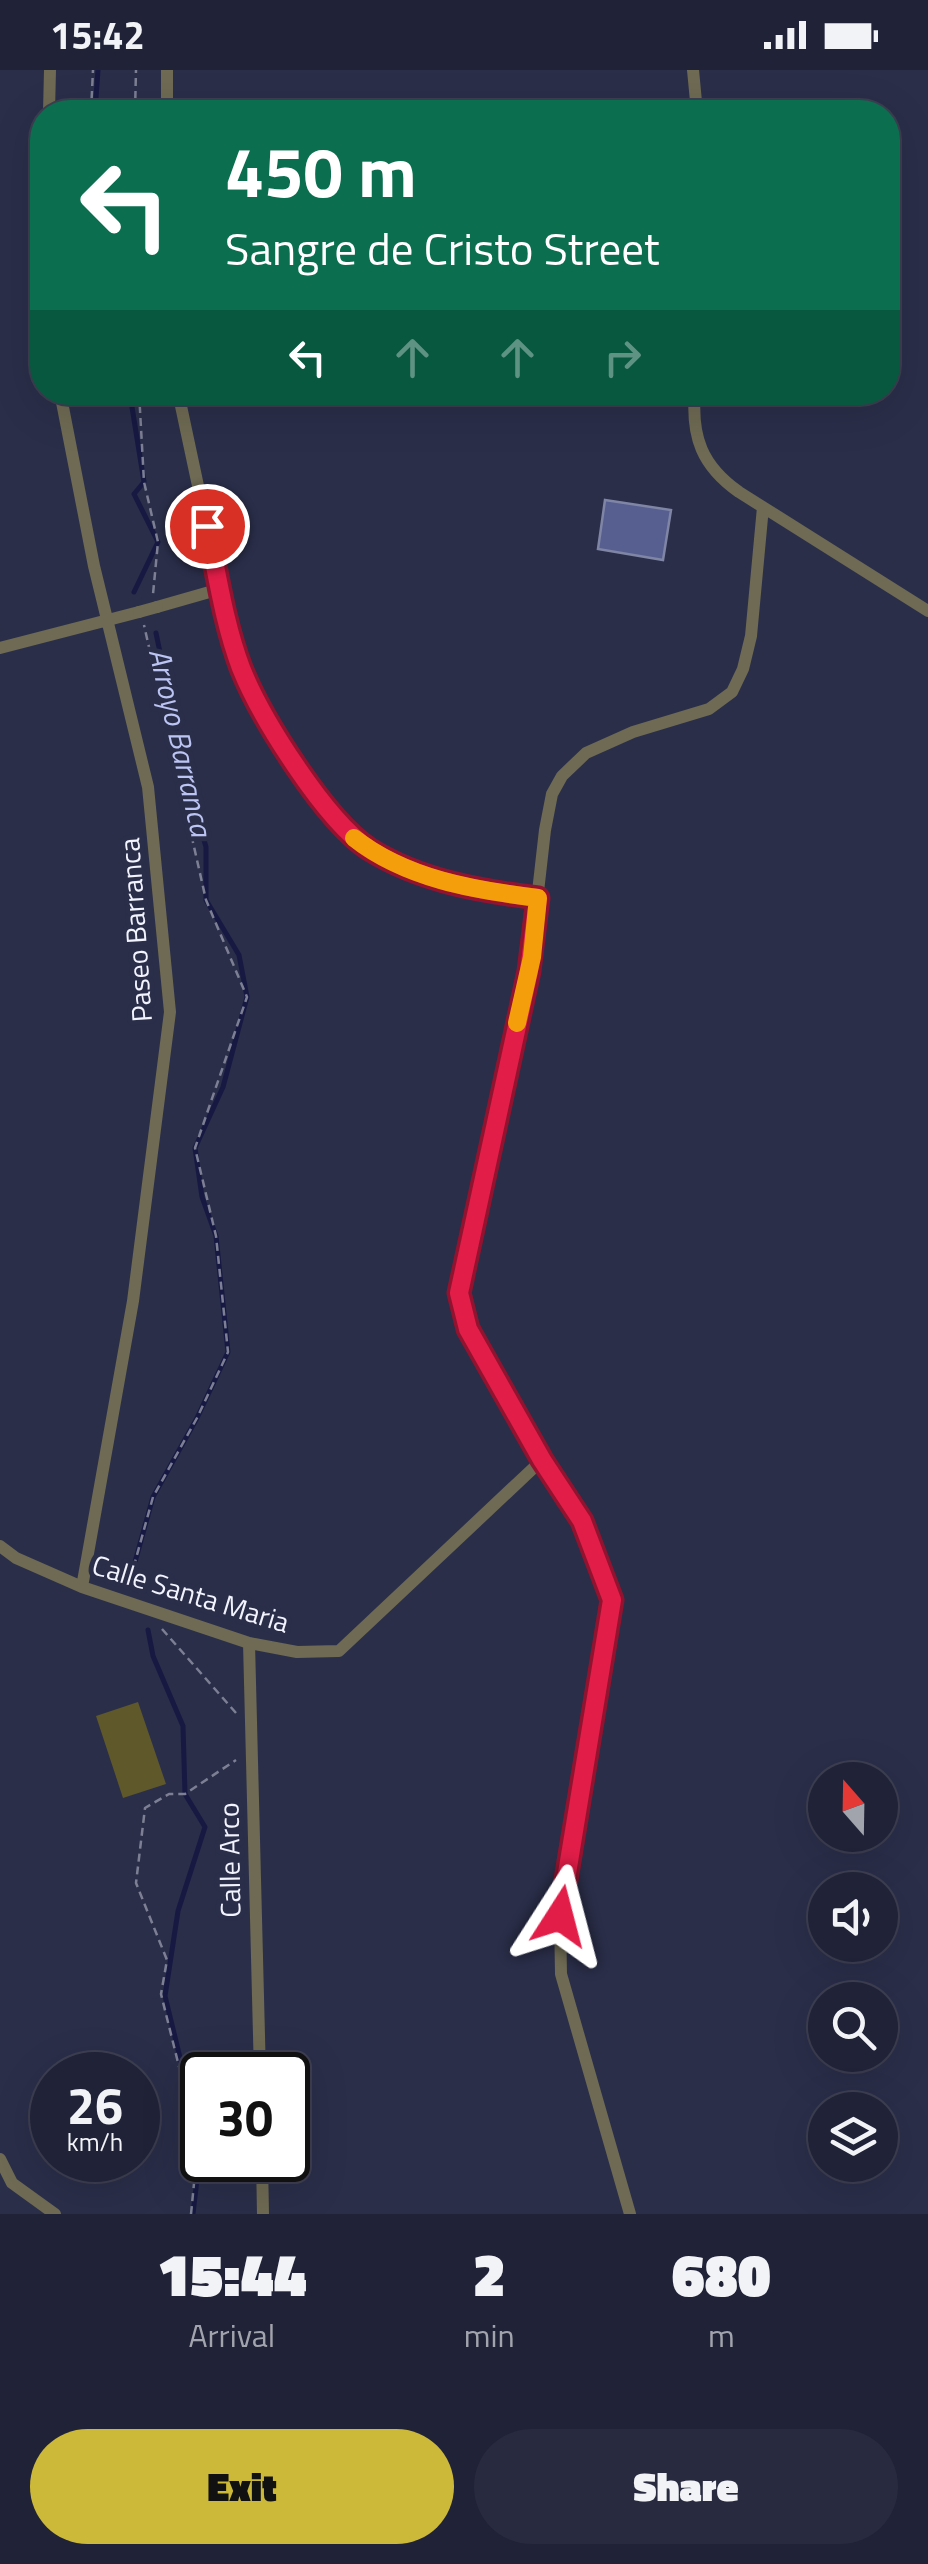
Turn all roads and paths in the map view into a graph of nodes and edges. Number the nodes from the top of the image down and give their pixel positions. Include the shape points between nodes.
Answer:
1 (50, 70) edge
2 (93, 70) edge
3 (136, 70) edge
4 (167, 70) edge
5 (693, 70) edge
6 (49, 100) edge
7 (91, 100) edge
8 (135, 100) edge
9 (167, 100) edge
10 (697, 100) edge
11 (63, 405) edge
12 (140, 405) edge
13 (181, 405) edge
14 (695, 405) edge
15 (763, 507) junction
16 (220, 589) junction
17 (155, 603) junction
18 (928, 611) edge
19 (141, 616) junction
20 (108, 621) junction
21 (0, 648) edge
22 (538, 898) junction
23 (542, 1460) junction
24 (0, 1546) edge
25 (82, 1587) junction
26 (144, 1608) junction
27 (249, 1643) junction
28 (236, 1714) dead end
29 (238, 1758) dead end
30 (259, 2052) edge
31 (0, 2159) edge
32 (262, 2182) edge
33 (55, 2214) edge
34 (191, 2214) edge
35 (263, 2214) edge
36 (630, 2214) edge

1 - 6 street
2 - 7 path
3 - 8 path
4 - 9 street
5 - 10 street
11 - 20 street, Paseo Barranca
12 - 17 path via 144,482 158,542
13 - 16 street
14 - 15 street via 705,460
15 - 18 street
15 - 22 street via 754,620 736,686 716,706 623,736 568,768 549,805
16 - 17 street
16 - 22 street via 252,692 349,833 429,876
17 - 19 street, bridge
19 - 20 street
19 - 26 path via 206,900 247,996 195,1148 216,1236 228,1352 153,1497 135,1562
20 - 21 street
20 - 25 street, Paseo Barranca via 148,787 170,1012 133,1302
22 - 23 street via 529,971 459,1293 468,1329
23 - 27 street, Calle Santa Maria via 339,1651
23 - 36 street via 582,1521 612,1600 560,1916 561,1974
24 - 25 street, Calle Santa Maria
25 - 26 street, Calle Santa Maria
26 - 27 street, Calle Santa Maria
26 - 28 path
27 - 30 street, Calle Arco
29 - 34 path via 185,1794 145,1808 136,1883 167,1960 161,1994 198,2143
31 - 33 street via 12,2183
32 - 35 street

